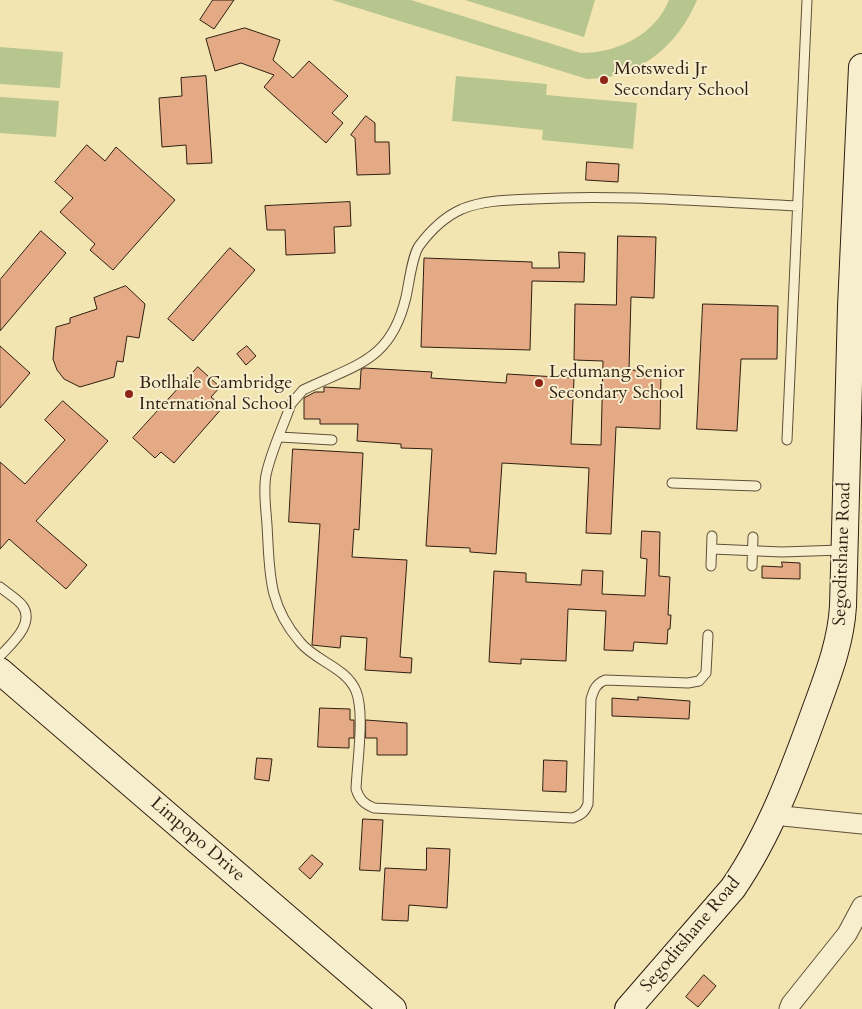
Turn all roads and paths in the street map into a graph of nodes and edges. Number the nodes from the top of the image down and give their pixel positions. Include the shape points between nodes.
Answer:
1 (807, 0) edge
2 (862, 68) edge
3 (798, 206) junction
4 (856, 308) edge
5 (280, 437) junction
6 (332, 440) dead end
7 (787, 440) dead end
8 (672, 483) dead end
9 (756, 486) dead end
10 (712, 536) dead end
11 (753, 537) dead end
12 (712, 549) junction
13 (752, 550) junction
14 (843, 550) junction
15 (711, 566) dead end
16 (752, 566) dead end
17 (0, 587) edge
18 (708, 635) dead end
19 (0, 656) edge
20 (0, 671) edge
21 (773, 815) junction
22 (862, 824) edge
23 (862, 906) edge
24 (393, 1009) edge
25 (628, 1009) edge
26 (789, 1009) edge

1 - 3 lane
2 - 4 street, Segoditshane Road
3 - 5 lane via 570,197 492,201 463,209 435,228 417,249 401,321 388,342 373,356 296,395
3 - 7 lane
4 - 14 street, Segoditshane Road
5 - 6 lane
5 - 18 lane via 266,476 270,586 279,612 308,652 344,674 356,690 360,711 356,789 366,805 382,809 578,816 588,804 592,699 599,683 606,680 700,682 706,673
8 - 9 lane
10 - 12 lane
11 - 13 lane
12 - 13 lane
12 - 15 lane
13 - 14 lane
13 - 16 lane
14 - 21 street, Segoditshane Road via 843,606 839,637 807,732
17 - 19 lane via 21,604 25,618 22,632
20 - 24 street, Limpopo Drive
21 - 22 street
21 - 25 street, Segoditshane Road via 733,888
23 - 26 street via 847,934

